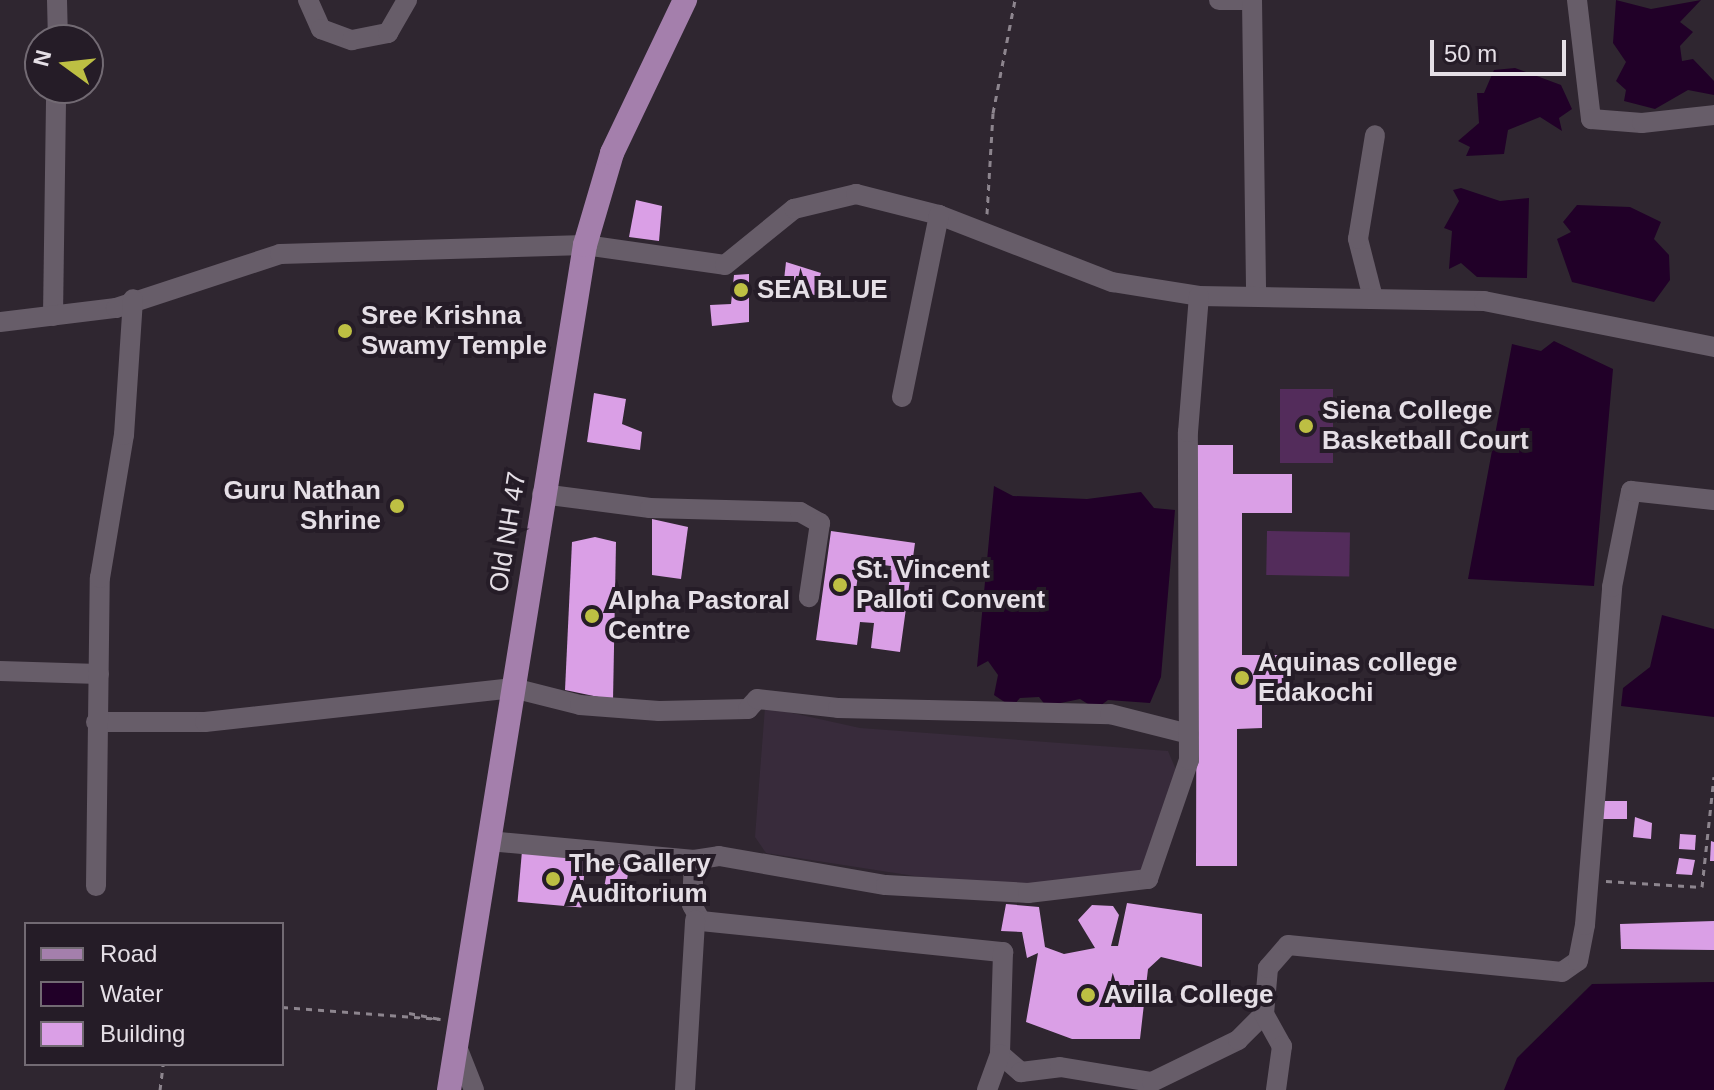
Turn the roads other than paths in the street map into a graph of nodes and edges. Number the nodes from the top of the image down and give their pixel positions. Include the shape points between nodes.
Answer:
1 (57, 0) edge
2 (308, 0) edge
3 (407, 0) edge
4 (685, 0) edge
5 (1219, 0) edge
6 (1244, 0) edge
7 (1252, 0) edge
8 (1577, 0) edge
9 (58, 24) edge
10 (56, 104) edge
11 (1714, 115) edge
12 (1375, 135) dead end
13 (939, 215) junction
14 (585, 245) junction
15 (1372, 294) junction
16 (1256, 295) junction
17 (1199, 296) junction
18 (133, 299) junction
19 (53, 316) junction
20 (0, 322) edge
21 (1714, 347) edge
22 (902, 397) dead end
23 (542, 494) junction
24 (1714, 500) edge
25 (809, 597) dead end
26 (0, 671) edge
27 (99, 674) junction
28 (513, 688) junction
29 (96, 722) junction
30 (1189, 734) junction
31 (489, 841) junction
32 (694, 860) junction
33 (96, 886) dead end
34 (695, 920) junction
35 (1264, 1014) junction
36 (457, 1047) junction
37 (1000, 1054) junction
38 (1151, 1086) edge
39 (438, 1090) edge
40 (449, 1090) edge
41 (474, 1090) edge
42 (685, 1090) edge
43 (987, 1090) edge
44 (1276, 1090) edge

1 - 9 street
2 - 3 street via 321,29 352,40 388,33
4 - 14 main road, Old NH 47 via 612,153
5 - 6 street
7 - 16 street
8 - 11 street via 1591,119 1642,123
10 - 19 street
12 - 15 street via 1358,239
13 - 14 street via 856,194 840,197 794,209 725,265
13 - 17 street via 1112,282
13 - 22 street
14 - 18 street via 280,254
14 - 23 main road, Old NH 47
15 - 16 street
15 - 21 street via 1484,301
16 - 17 street
17 - 30 street via 1188,432
18 - 19 street
18 - 27 street via 124,435 100,578
19 - 20 street
23 - 25 street via 650,508 800,512 820,523
23 - 28 main road, Old NH 47
24 - 35 street via 1631,491 1612,587 1578,961 1562,972 1288,945 1268,968
26 - 27 street
27 - 29 street
28 - 29 street via 205,722
28 - 30 street via 580,705 659,711 748,709 757,699 838,708 1110,714
28 - 31 main road, Old NH 47
29 - 33 street
30 - 32 street via 1189,760 1156,863 1148,879 1129,884 1028,893 886,885 770,862
31 - 32 street
31 - 36 main road, Old NH 47
32 - 34 street
34 - 37 street via 1003,952
34 - 42 street
35 - 38 street via 1238,1040
35 - 44 street via 1282,1046
36 - 39 street
36 - 40 main road, Old NH 47
36 - 41 street
37 - 38 street via 1021,1072 1060,1067
37 - 43 street

